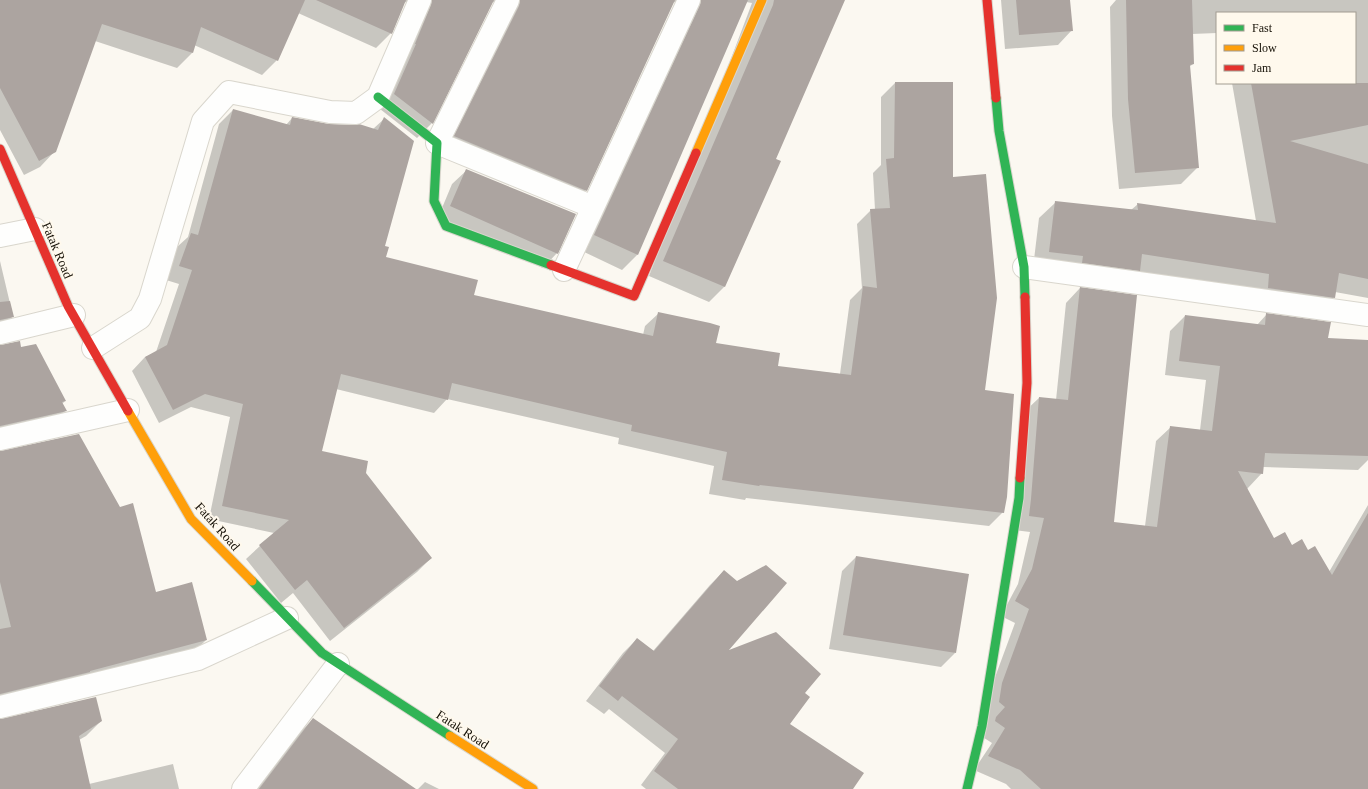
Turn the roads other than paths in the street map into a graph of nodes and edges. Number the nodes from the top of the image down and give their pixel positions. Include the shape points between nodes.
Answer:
1 (420, 0) edge
2 (508, 0) edge
3 (689, 0) edge
4 (762, 0) edge
5 (987, 0) edge
6 (378, 97) junction
7 (437, 143) junction
8 (0, 149) edge
9 (593, 207) junction
10 (35, 229) junction
11 (0, 236) edge
12 (1024, 267) junction
13 (564, 270) junction
14 (74, 315) junction
15 (1368, 315) edge
16 (0, 333) edge
17 (93, 348) junction
18 (128, 410) junction
19 (0, 440) edge
20 (287, 618) junction
21 (338, 664) junction
22 (0, 708) edge
23 (243, 789) edge
24 (533, 789) edge
25 (967, 789) edge

1 - 6 street
2 - 7 street
3 - 9 street
4 - 13 street via 634,296
5 - 12 street via 999,131
6 - 7 street
6 - 17 street via 356,113 330,112 229,92 203,121 150,299 140,318
7 - 9 street
7 - 13 street via 434,201 446,226
8 - 10 street, Fatak Road
9 - 13 street
10 - 11 street
10 - 14 street, Fatak Road
12 - 15 street
12 - 25 street via 1027,383 1019,498 982,726
14 - 16 street
14 - 17 street, Fatak Road
17 - 18 street, Fatak Road
18 - 19 street
18 - 20 street, Fatak Road via 191,519
20 - 21 street, Fatak Road via 322,653
20 - 22 street via 198,659
21 - 23 street
21 - 24 street, Fatak Road

